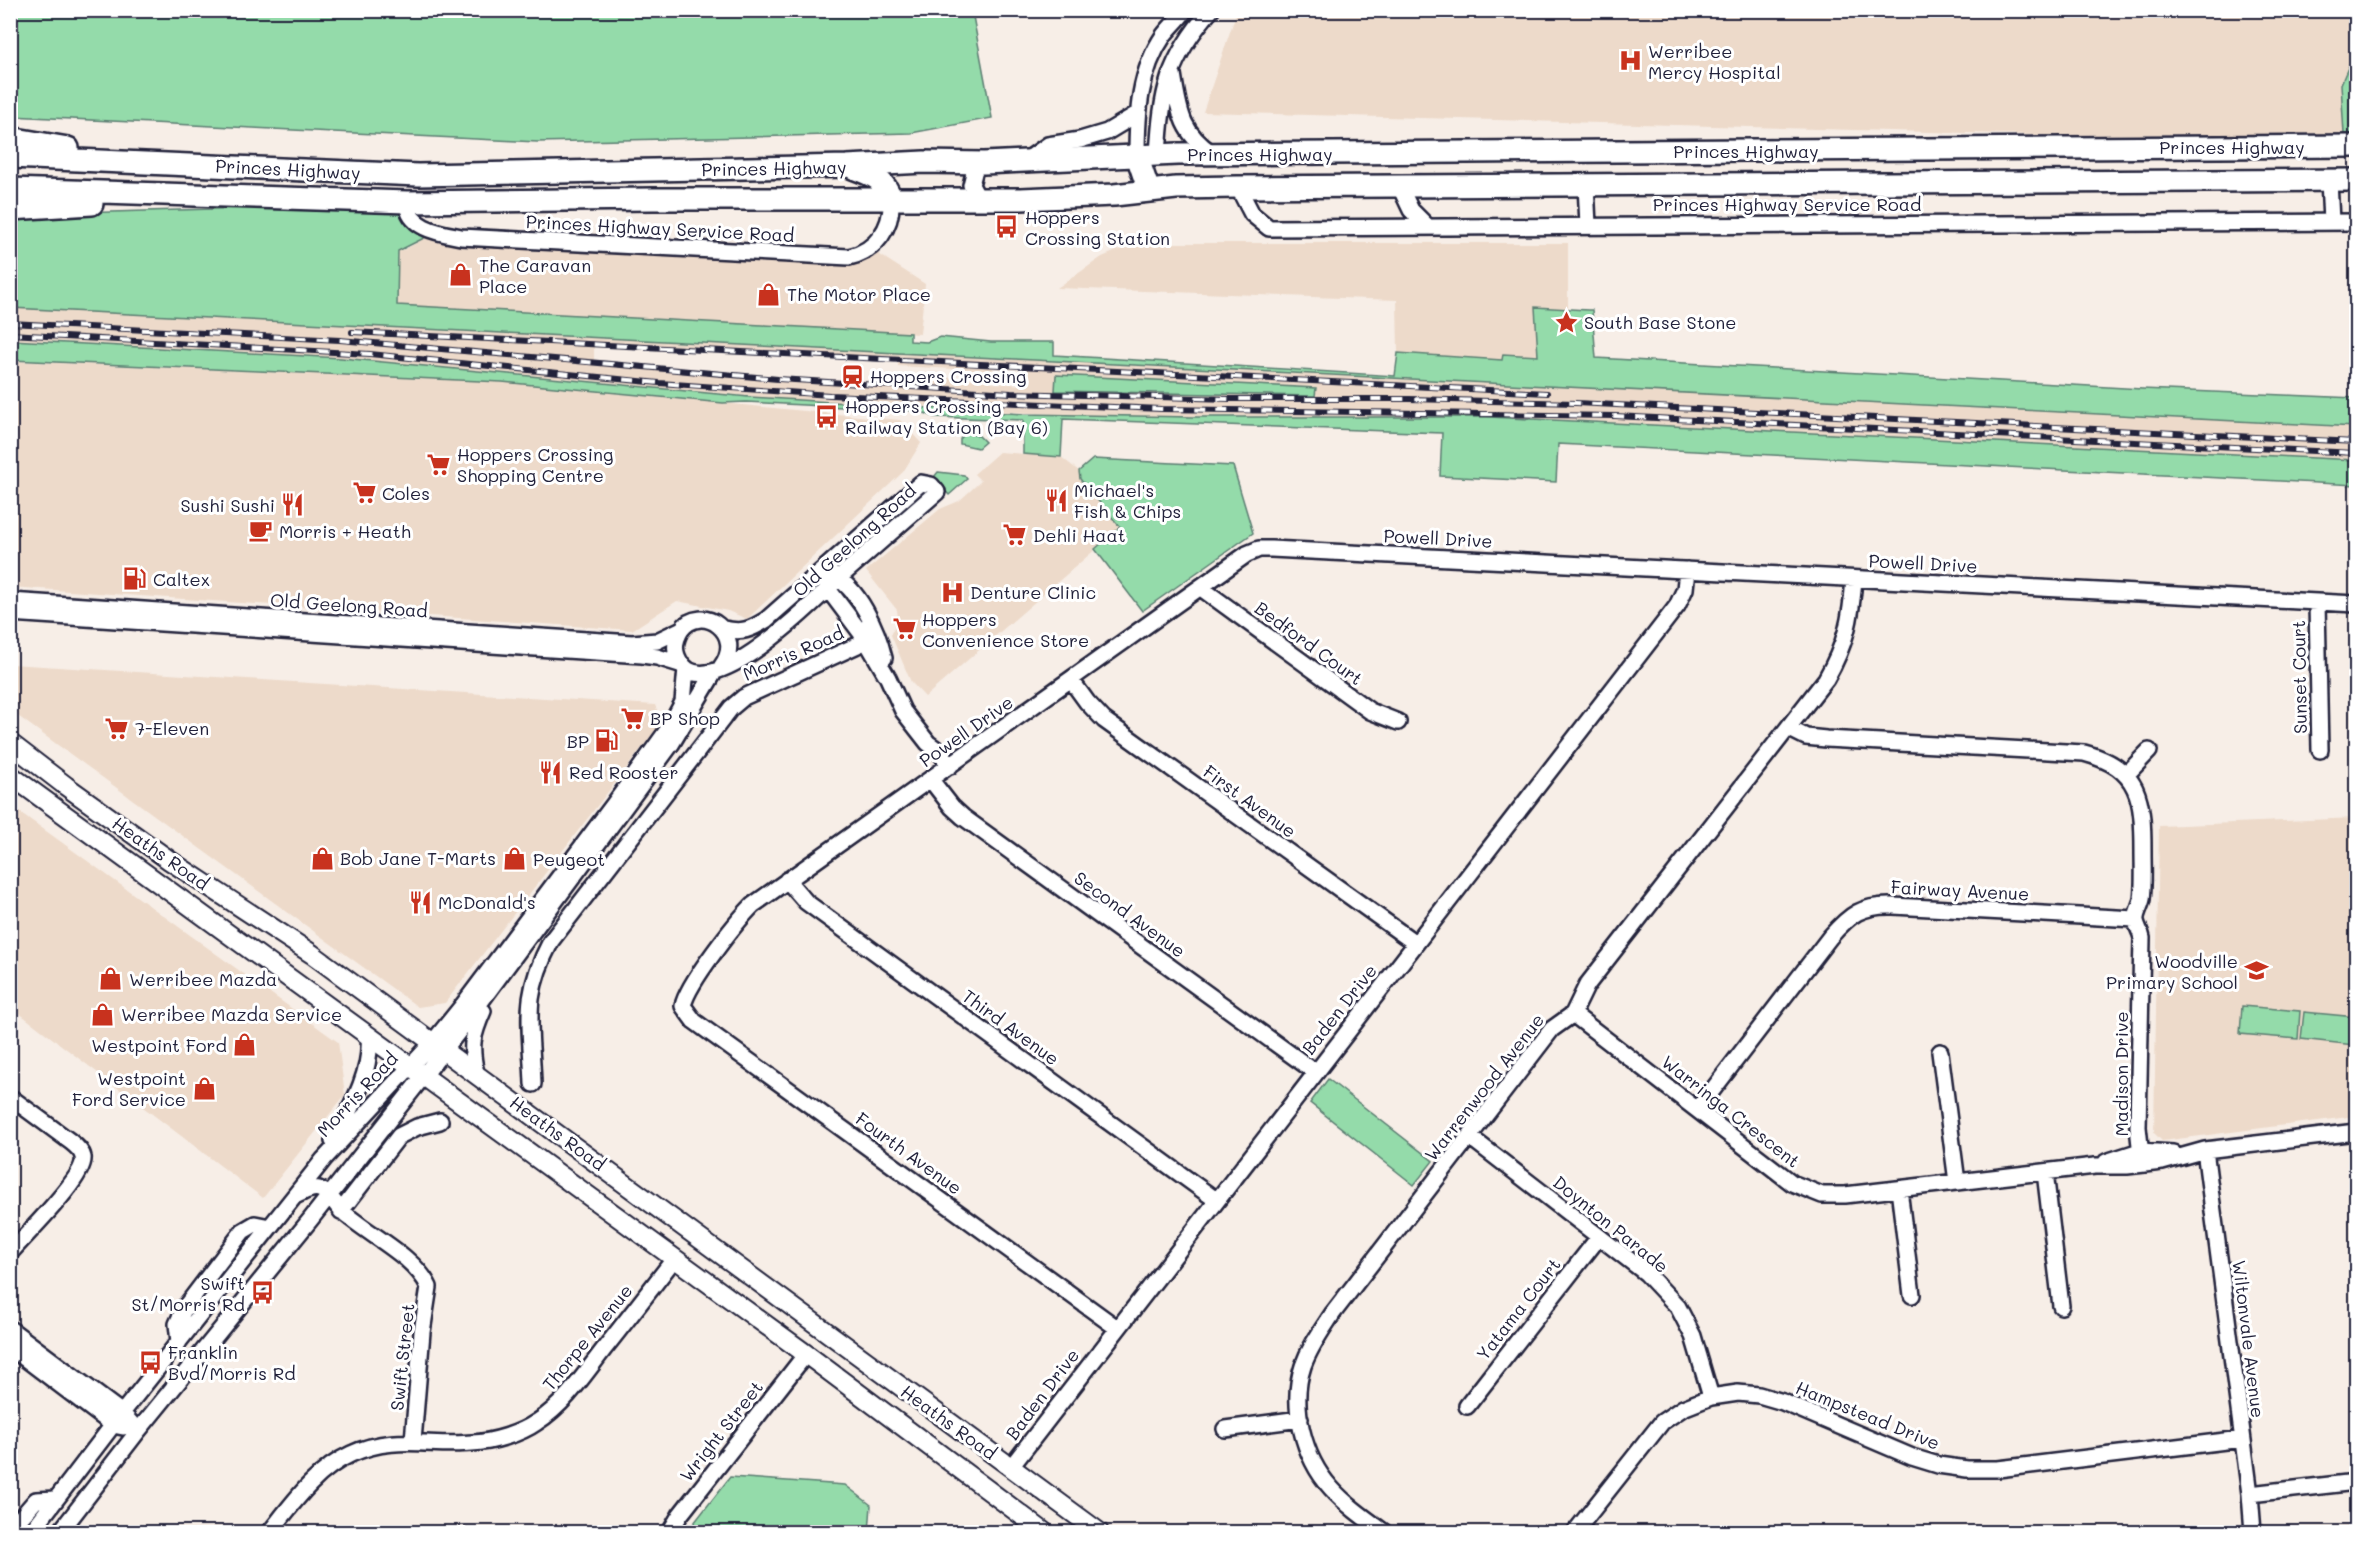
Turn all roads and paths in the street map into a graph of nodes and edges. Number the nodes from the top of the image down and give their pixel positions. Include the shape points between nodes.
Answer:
1 (1185, 10) edge
2 (1211, 10) edge
3 (1172, 68) junction
4 (1137, 114) junction
5 (10, 138) edge
6 (2332, 146) junction
7 (2356, 146) edge
8 (1737, 151) junction
9 (1582, 152) junction
10 (1213, 154) junction
11 (1148, 155) junction
12 (10, 157) edge
13 (1024, 162) junction
14 (164, 163) junction
15 (847, 166) junction
16 (979, 166) junction
17 (418, 175) junction
18 (2329, 180) junction
19 (2356, 180) edge
20 (1739, 184) junction
21 (1586, 185) junction
22 (1238, 187) junction
23 (1401, 187) junction
24 (10, 189) edge
25 (1149, 191) junction
26 (204, 196) junction
27 (945, 198) junction
28 (978, 198) junction
29 (891, 200) junction
30 (407, 202) junction
31 (10, 209) edge
32 (2331, 222) junction
33 (2356, 222) edge
34 (1426, 225) junction
35 (1588, 225) junction
36 (823, 570) junction
37 (1687, 570) junction
38 (1854, 579) junction
39 (834, 583) junction
40 (1201, 588) junction
41 (859, 600) junction
42 (10, 601) edge
43 (2317, 603) junction
44 (2356, 604) edge
45 (39, 608) junction
46 (10, 613) edge
47 (852, 619) junction
48 (870, 622) junction
49 (682, 629) junction
50 (724, 629) junction
51 (864, 637) junction
52 (464, 638) junction
53 (684, 667) junction
54 (718, 669) junction
55 (888, 678) junction
56 (1071, 680) junction
57 (1398, 722) dead end
58 (1788, 728) junction
59 (10, 743) edge
60 (2320, 750) dead end
61 (2149, 751) dead end
62 (940, 773) junction
63 (10, 775) edge
64 (2126, 775) junction
65 (787, 880) junction
66 (2136, 919) junction
67 (1415, 943) junction
68 (494, 986) junction
69 (682, 1006) joint
70 (1573, 1014) junction
71 (369, 1037) junction
72 (439, 1046) junction
73 (1940, 1052) dead end
74 (416, 1071) junction
75 (1315, 1072) junction
76 (476, 1073) junction
77 (533, 1083) dead end
78 (10, 1097) edge
79 (1698, 1108) junction
80 (440, 1121) dead end
81 (2356, 1132) edge
82 (1470, 1137) junction
83 (2205, 1150) junction
84 (2141, 1158) junction
85 (324, 1159) junction
86 (2045, 1172) junction
87 (1958, 1182) junction
88 (1899, 1189) junction
89 (329, 1195) junction
90 (294, 1197) junction
91 (1216, 1200) junction
92 (341, 1210) junction
93 (310, 1220) junction
94 (694, 1233) junction
95 (1599, 1237) junction
96 (10, 1253) edge
97 (674, 1259) junction
98 (1912, 1295) dead end
99 (2061, 1306) dead end
100 (1117, 1328) junction
101 (10, 1329) edge
102 (10, 1347) edge
103 (806, 1354) junction
104 (44, 1363) junction
105 (1711, 1397) junction
106 (1467, 1406) dead end
107 (118, 1419) junction
108 (1300, 1419) junction
109 (1225, 1429) dead end
110 (138, 1431) junction
111 (2242, 1439) junction
112 (413, 1441) junction
113 (1011, 1467) junction
114 (2356, 1482) edge
115 (2250, 1494) junction
116 (56, 1499) junction
117 (10, 1530) edge
118 (31, 1533) edge
119 (60, 1533) edge
120 (270, 1533) edge
121 (670, 1533) edge
122 (1044, 1533) edge
123 (1100, 1533) edge
124 (1384, 1533) edge
125 (1575, 1533) edge
126 (2253, 1533) edge

1 - 4 street via 1163,36 1154,54
2 - 3 street via 1187,40
3 - 10 street via 1179,109 1188,132
3 - 11 street
4 - 11 street
4 - 13 street via 1107,132 1048,145
5 - 14 highway
6 - 7 highway, Princes Highway
6 - 8 highway, Princes Highway
6 - 18 highway
8 - 9 highway, Princes Highway
8 - 20 highway
9 - 10 highway, Princes Highway
9 - 21 highway
10 - 11 highway, Princes Highway
11 - 13 highway, Princes Highway
11 - 25 highway
12 - 14 highway
13 - 16 highway, Princes Highway
14 - 17 highway, Princes Highway
15 - 16 highway, Princes Highway via 924,162
15 - 17 highway, Princes Highway
15 - 29 highway via 882,181
16 - 27 highway via 959,178
16 - 28 street via 971,185
17 - 30 highway
18 - 19 highway, Princes Highway
18 - 20 highway, Princes Highway
18 - 32 street
20 - 21 highway, Princes Highway
21 - 23 highway, Princes Highway
21 - 35 street
22 - 23 highway, Princes Highway
22 - 25 highway, Princes Highway
22 - 34 street, Princes Highway Service Road via 1252,214 1269,228
23 - 34 street via 1411,210
24 - 26 highway
25 - 28 highway, Princes Highway
26 - 30 highway, Princes Highway
26 - 31 highway
27 - 28 highway, Princes Highway
27 - 29 highway, Princes Highway
29 - 30 highway, Princes Highway
29 - 30 street, Princes Highway Service Road via 892,214 874,244 860,255 849,257 461,237 416,222
32 - 33 street, Princes Highway Service Road
32 - 35 street, Princes Highway Service Road
34 - 35 street, Princes Highway Service Road
36 - 39 street
36 - 39 street, Old Geelong Road via 921,483 931,485 937,492
36 - 50 street, Old Geelong Road via 749,631
37 - 38 street, Powell Drive
37 - 40 street, Powell Drive via 1259,549
37 - 67 street, Baden Drive via 1685,589 1677,606
38 - 43 street, Powell Drive
38 - 58 street, Warrenwood Avenue via 1847,634 1839,657
39 - 41 street
39 - 47 street
39 - 54 street, Old Geelong Road via 762,646
40 - 56 street, Powell Drive
40 - 57 street, Bedford Court via 1370,711
41 - 47 street
41 - 48 street
42 - 45 street, Old Geelong Road
43 - 44 street, Powell Drive
43 - 60 street, Sunset Court
45 - 46 street, Old Geelong Road
45 - 52 street, Old Geelong Road
47 - 48 street
47 - 51 street
48 - 51 street, Morris Road
48 - 55 street
49 - 50 street via 701,620 710,620
49 - 52 street, Old Geelong Road via 657,640 632,643
49 - 53 street via 676,648
50 - 54 street via 730,649
51 - 55 street
51 - 77 street, Morris Road via 852,649 744,697 731,708 551,941 534,981 528,1022
52 - 53 street, Old Geelong Road via 642,655
53 - 54 street via 705,674
53 - 72 street, Morris Road via 683,702 669,728 502,953
54 - 68 street, Morris Road via 672,743
55 - 62 street, Second Avenue via 903,711 939,751
56 - 62 street, Powell Drive
56 - 67 street, First Avenue via 1104,720
58 - 64 street, Madison Drive via 1806,737 1826,739 2084,753 2116,765
58 - 70 street, Warrenwood Avenue via 1587,985
59 - 72 main road, Heaths Road via 169,860 312,954
61 - 64 street
62 - 65 street, Powell Drive
62 - 75 street, Second Avenue via 952,807 963,817
63 - 71 main road, Heaths Road
64 - 66 street, Madison Drive via 2138,796 2143,827 2142,898
65 - 69 street, Powell Drive via 740,918
65 - 91 street, Third Avenue via 806,902
66 - 79 street, Fairway Avenue via 1893,906 1862,909 1846,919 1830,937
66 - 84 street, Madison Drive via 2142,938 2138,1127
67 - 75 street, Baden Drive
68 - 72 street, Morris Road
68 - 76 street via 474,1030 471,1045
69 - 100 street, Fourth Avenue via 694,1021
70 - 79 street, Warringa Crescent
70 - 82 street, Warrenwood Avenue via 1552,1029
71 - 74 main road, Heaths Road
71 - 85 street via 369,1056 361,1084
72 - 74 street, Morris Road
72 - 76 main road, Heaths Road
73 - 87 street
74 - 85 street, Morris Road
74 - 89 street, Morris Road
74 - 97 main road, Heaths Road
75 - 91 street, Baden Drive
76 - 94 main road, Heaths Road
78 - 96 street via 71,1142 83,1157 82,1166 56,1203
79 - 88 street, Warringa Crescent via 1792,1183 1808,1191 1845,1195
80 - 92 street via 399,1136
81 - 83 street, Warringa Crescent
82 - 95 street, Doynton Parade
82 - 108 street, Warrenwood Avenue via 1313,1343 1303,1367
83 - 84 street, Warringa Crescent
83 - 111 street, Wiltonvale Avenue
84 - 86 street, Warringa Crescent
85 - 90 street, Morris Road
86 - 87 street, Warringa Crescent
86 - 99 street
87 - 88 street, Warringa Crescent
88 - 98 street
89 - 90 street via 311,1188
89 - 92 street, Swift Street
89 - 93 street, Morris Road
90 - 107 street, Morris Road
91 - 100 street, Baden Drive
92 - 93 street via 324,1210
92 - 112 street, Swift Street via 417,1269 429,1287
93 - 110 street, Morris Road
94 - 97 main road
94 - 113 main road, Heaths Road
95 - 105 street, Doynton Parade via 1646,1273 1678,1307 1693,1336
95 - 106 street, Yatama Court
97 - 103 main road, Heaths Road
97 - 112 street, Thorpe Avenue via 572,1391 536,1423 512,1434 473,1443
100 - 113 street, Baden Drive
101 - 104 street
102 - 104 street
103 - 121 street, Wright Street
103 - 122 main road, Heaths Road
104 - 107 street
105 - 111 street, Hampstead Drive via 1738,1393 1783,1402 1912,1457 1967,1469 1998,1469
105 - 125 street, Hampstead Drive via 1662,1422
107 - 110 street
107 - 116 street, Morris Road
108 - 109 street
108 - 124 street, Warrenwood Avenue via 1304,1442 1330,1487
110 - 119 street, Morris Road
111 - 115 street, Wiltonvale Avenue
112 - 120 street, Thorpe Avenue via 379,1445 351,1454 325,1470 306,1487
113 - 123 main road, Heaths Road
114 - 115 street
115 - 126 street, Wiltonvale Avenue
116 - 117 street via 36,1500
116 - 118 street, Morris Road

